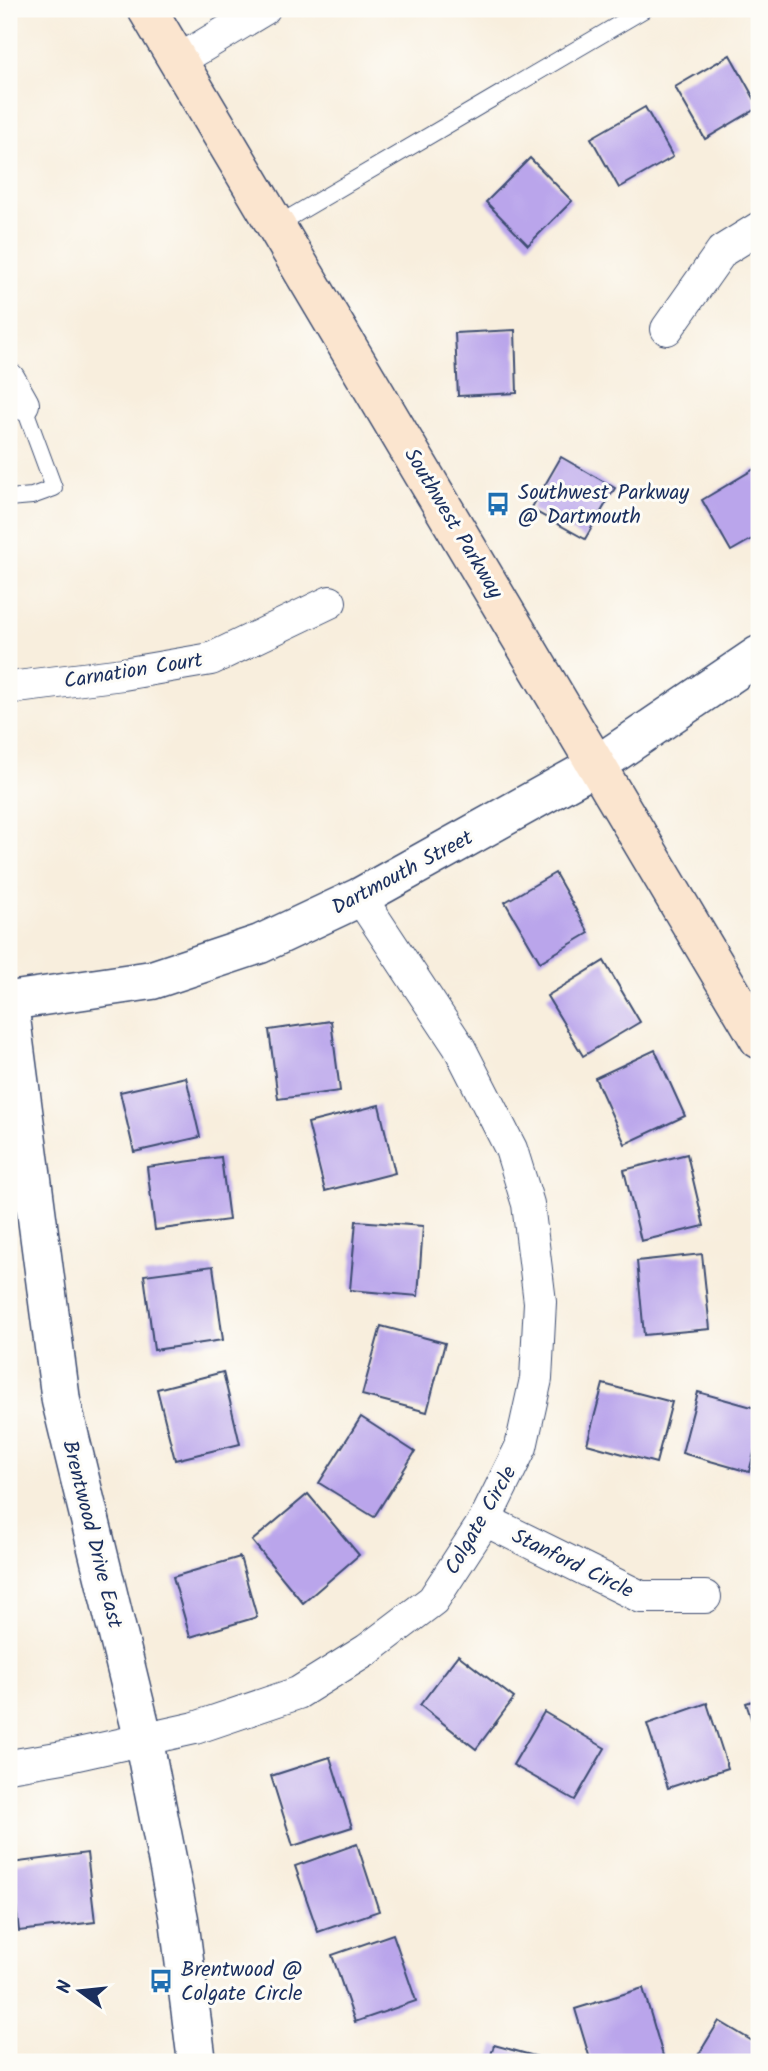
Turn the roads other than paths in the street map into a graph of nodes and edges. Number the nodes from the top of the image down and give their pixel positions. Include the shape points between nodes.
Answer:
1 (147, 9) edge
2 (264, 9) edge
3 (645, 9) edge
4 (178, 61) junction
5 (277, 225) junction
6 (759, 228) edge
7 (667, 329) dead end
8 (16, 391) edge
9 (9, 498) edge
10 (330, 603) dead end
11 (759, 655) edge
12 (9, 688) edge
13 (597, 765) junction
14 (360, 897) junction
15 (9, 1002) edge
16 (759, 1039) edge
17 (485, 1520) junction
18 (705, 1597) dead end
19 (143, 1737) junction
20 (9, 1766) edge
21 (197, 2062) edge

1 - 4 main road, Southwest Parkway
2 - 4 street
3 - 5 lane
4 - 5 main road, Southwest Parkway
5 - 13 main road, Southwest Parkway
6 - 7 street via 722,251
8 - 9 lane via 54,488
10 - 12 street, Carnation Court via 211,659
11 - 13 street, Dartmouth Street
13 - 14 street, Dartmouth Street
13 - 16 main road, Southwest Parkway
14 - 15 street, Dartmouth Street via 260,944 152,980
14 - 17 street, Colgate Circle via 459,1047 511,1149 532,1218 540,1302 536,1379 521,1447
15 - 19 street, Brentwood Drive East via 61,1401
17 - 18 street, Stanford Circle via 640,1597
17 - 19 street, Colgate Circle via 433,1600 367,1650 298,1693 195,1728
19 - 20 street, Colgate Circle
19 - 21 street, Brentwood Drive East via 179,1919

